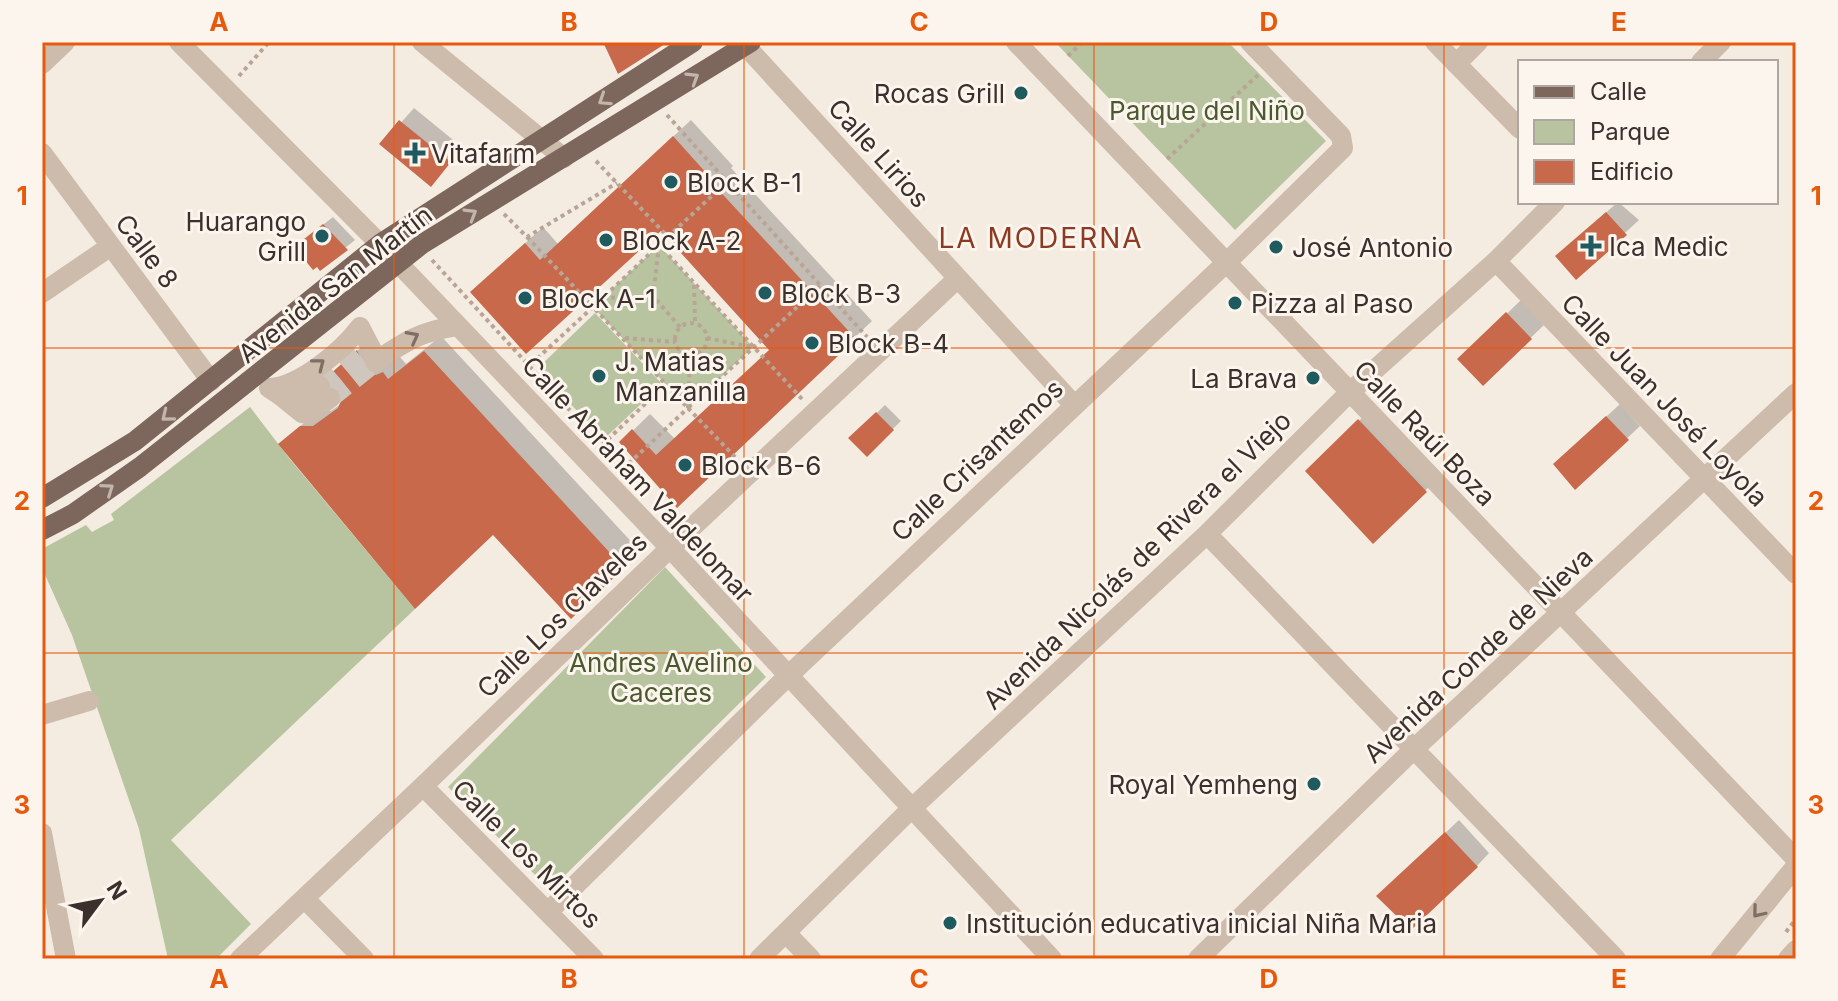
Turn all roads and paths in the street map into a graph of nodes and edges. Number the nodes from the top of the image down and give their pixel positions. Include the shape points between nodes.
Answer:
1 (65, 42) edge
2 (179, 42) edge
3 (269, 42) edge
4 (422, 42) edge
5 (693, 42) edge
6 (1016, 42) edge
7 (1082, 42) edge
8 (1250, 42) edge
9 (1435, 42) edge
10 (1478, 42) edge
11 (1721, 42) edge
12 (746, 43) edge
13 (1068, 56) dead end
14 (1703, 60) edge
15 (42, 64) edge
16 (1456, 64) junction
17 (1259, 74) dead end
18 (226, 90) junction
19 (667, 115) dead end
20 (1518, 127) edge
21 (541, 140) junction
22 (606, 152) dead end
23 (42, 153) edge
24 (589, 153) junction
25 (564, 158) junction
26 (1167, 159) dead end
27 (727, 182) junction
28 (617, 183) junction
29 (1553, 204) edge
30 (502, 212) dead end
31 (527, 237) junction
32 (668, 237) junction
33 (380, 244) junction
34 (659, 245) junction
35 (111, 246) junction
36 (443, 252) dead end
37 (1496, 261) junction
38 (1227, 262) junction
39 (397, 263) junction
40 (958, 278) junction
41 (694, 283) junction
42 (821, 285) junction
43 (42, 293) edge
44 (653, 296) junction
45 (602, 298) junction
46 (348, 303) junction
47 (593, 307) junction
48 (695, 323) junction
49 (457, 326) junction
50 (360, 327) junction
51 (680, 327) junction
52 (623, 338) junction
53 (707, 338) junction
54 (869, 339) dead end
55 (675, 342) junction
56 (753, 347) junction
57 (680, 351) junction
58 (690, 355) junction
59 (529, 366) junction
60 (656, 373) junction
61 (211, 381) junction
62 (250, 382) junction
63 (512, 382) junction
64 (666, 384) junction
65 (276, 392) junction
66 (325, 392) tunnel mouth
67 (1350, 392) junction
68 (1796, 393) edge
69 (1074, 405) junction
70 (688, 408) junction
71 (815, 412) junction
72 (581, 422) dead end
73 (609, 453) dead end
74 (617, 461) dead end
75 (624, 468) junction
76 (750, 473) junction
77 (1705, 479) junction
78 (608, 484) junction
79 (42, 498) edge
80 (42, 530) edge
81 (1207, 534) junction
82 (670, 548) junction
83 (1796, 574) edge
84 (1560, 612) junction
85 (788, 676) junction
86 (89, 701) dead end
87 (42, 715) edge
88 (1414, 749) junction
89 (423, 786) junction
90 (911, 809) junction
91 (42, 833) edge
92 (1796, 859) edge
93 (1796, 866) edge
94 (305, 899) junction
95 (548, 912) junction
96 (786, 933) junction
97 (1796, 950) edge
98 (66, 959) edge
99 (240, 959) edge
100 (364, 959) edge
101 (594, 959) edge
102 (759, 959) edge
103 (811, 959) edge
104 (1052, 959) edge
105 (1198, 959) edge
106 (1616, 959) edge
107 (1720, 959) edge
108 (1788, 959) edge

1 - 15 street
2 - 18 street, Calle Abraham Valdelomar
3 - 18 path
4 - 21 street
5 -> 21 main road, Avenida San Martín
6 - 38 street, Calle Raúl Boza
7 - 13 path
8 - 38 street, Calle Crisantemos via 1341,136 1343,148
9 - 16 street
10 - 16 street
11 - 14 street
24 -> 12 main road, Avenida San Martín
12 - 40 street, Calle Lirios
16 - 20 street
17 - 26 path
18 - 33 street, Calle Abraham Valdelomar
19 - 27 path
21 - 25 street
21 - 33 main road, Avenida San Martín
22 - 24 path
23 - 35 street, Calle 8
24 - 25 main road, Avenida San Martín
24 - 28 path
39 -> 25 main road, Avenida San Martín
27 - 32 path
27 - 42 path
28 - 31 path
28 - 32 path
29 - 37 street, Avenida Nicolás de Rivera el Viejo
30 - 31 path
31 - 47 path
32 - 34 path
33 - 39 street, Calle Abraham Valdelomar
33 - 61 main road, Avenida San Martín
34 - 41 path
34 - 44 path
34 - 45 path
35 - 43 street
35 - 61 street, Calle 8
36 - 59 path via 431,260
37 - 67 street, Avenida Nicolás de Rivera el Viejo
37 - 77 street, Calle Juan José Loyola
38 - 67 street, Calle Raúl Boza
38 - 69 street, Calle Crisantemos
39 - 46 main road, Avenida San Martín
39 - 49 street, Calle Abraham Valdelomar
40 - 69 street, Calle Lirios
40 - 71 street, Calle Los Claveles
41 - 48 path
41 - 56 path
42 - 54 path
42 - 56 path
44 - 45 path
44 - 51 path
45 - 47 path
46 - 50 street
46 - 62 main road, Avenida San Martín
47 - 52 path
47 - 59 path
48 - 51 path
48 - 53 path
50 -> 49 street via 369,355 428,330
49 - 63 street, Calle Abraham Valdelomar
65 -> 50 street via 294,384
51 - 55 path
52 - 55 path
52 - 60 path
53 - 56 path
53 - 58 path via 700,352
55 - 57 path
56 - 70 path
56 - 71 path
57 - 58 path
57 - 60 path
58 - 70 path
59 - 63 path
59 - 72 path
60 - 64 path
61 -> 79 main road, Avenida San Martín via 135,441
62 - 65 street
80 -> 62 main road, Avenida San Martín via 140,467
63 - 78 street, Calle Abraham Valdelomar
64 - 70 path
64 - 73 path via 602,445
65 - 66 street via 303,399
67 - 81 street, Avenida Nicolás de Rivera el Viejo
67 - 84 street, Calle Raúl Boza
68 - 77 street, Avenida Conde de Nieva
69 - 85 street, Calle Crisantemos
70 - 75 path
70 - 76 path
71 - 76 street, Calle Los Claveles
74 - 75 path
75 - 78 path
76 - 82 street, Calle Los Claveles
77 - 83 street, Calle Juan José Loyola
77 - 84 street, Avenida Conde de Nieva
78 - 82 street, Calle Abraham Valdelomar
81 - 88 street
81 - 90 street, Avenida Nicolás de Rivera el Viejo
82 - 85 street, Calle Abraham Valdelomar
82 - 89 street, Calle Los Claveles
84 - 88 street, Avenida Conde de Nieva
84 - 92 street, Calle Raúl Boza
85 - 90 street, Calle Abraham Valdelomar
85 - 95 street, Calle Crisantemos
86 - 87 street
88 - 105 street, Avenida Conde de Nieva
88 - 106 street
89 - 94 street, Calle Los Claveles
89 - 95 street, Calle Los Mirtos
90 - 96 street, Avenida Nicolás de Rivera el Viejo
90 - 104 street, Calle Abraham Valdelomar
91 - 98 street
93 -> 107 street
94 - 99 street, Calle Los Claveles
94 - 100 street
95 - 101 street, Calle Los Mirtos
96 - 102 street, Avenida Nicolás de Rivera el Viejo
96 - 103 street
97 - 108 street

